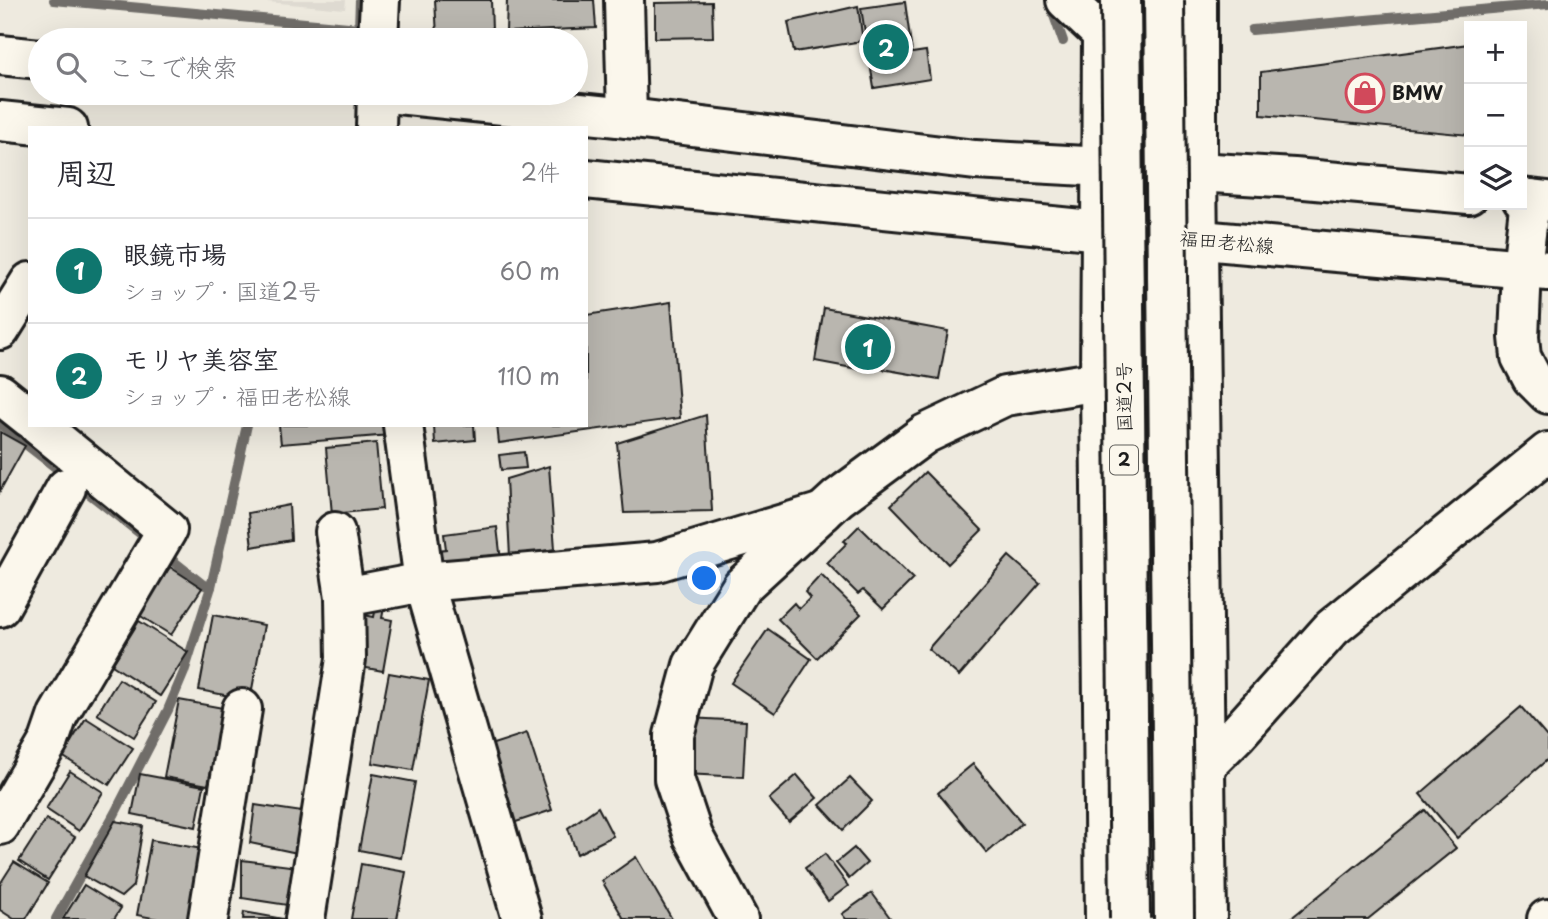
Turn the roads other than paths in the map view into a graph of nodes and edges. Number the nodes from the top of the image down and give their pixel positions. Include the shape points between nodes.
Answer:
1 (380, 0) edge
2 (624, 0) edge
3 (1066, 0) edge
4 (1121, 0) edge
5 (1164, 0) edge
6 (1197, 0) edge
7 (1102, 17) edge
8 (379, 28) edge
9 (0, 55) edge
10 (28, 58) edge
11 (377, 105) edge
12 (503, 105) edge
13 (627, 118) junction
14 (0, 121) edge
15 (49, 126) edge
16 (376, 126) edge
17 (1101, 167) junction
18 (1197, 172) junction
19 (588, 179) edge
20 (1464, 194) edge
21 (1533, 200) edge
22 (1101, 231) junction
23 (1199, 239) junction
24 (1535, 270) edge
25 (28, 285) edge
26 (0, 330) edge
27 (1100, 381) junction
28 (0, 394) edge
29 (1548, 394) edge
30 (28, 416) edge
31 (40, 427) edge
32 (402, 427) edge
33 (1548, 452) edge
34 (66, 488) dead end
35 (823, 512) junction
36 (335, 532) dead end
37 (424, 582) junction
38 (345, 597) junction
39 (0, 607) edge
40 (242, 709) dead end
41 (1206, 765) junction
42 (0, 825) edge
43 (1206, 843) junction
44 (208, 919) edge
45 (305, 919) edge
46 (522, 919) edge
47 (738, 919) edge
48 (1105, 919) edge
49 (1130, 919) edge
50 (1139, 919) edge
51 (1174, 919) edge
52 (1206, 919) edge

1 - 8 main road
2 - 13 main road
3 - 7 main road
4 - 49 main road, 国道2号 / 2, bridge
5 - 51 main road, bridge
6 - 18 main road
7 - 17 main road
7 - 18 main road
9 - 10 main road
11 - 16 main road
12 - 13 main road
13 - 17 main road via 975,160
14 - 15 main road
17 - 18 main road
17 - 22 main road
18 - 20 main road
18 - 23 main road
19 - 22 main road, 福田老松線
21 - 24 main road
22 - 23 main road, 福田老松線
22 - 27 main road
23 - 24 main road, 福田老松線
23 - 41 main road
24 - 29 main road via 1519,337 1521,357
25 - 26 main road
27 - 35 main road via 1004,396 925,434
27 - 48 main road
28 - 30 main road
31 - 42 main road via 167,530 58,715 49,741
32 - 37 main road
33 - 41 main road via 1332,628
34 - 39 main road
35 - 37 main road via 657,562
35 - 47 main road via 742,586 692,665 674,736 674,779 689,825
36 - 38 main road
37 - 38 main road
37 - 46 main road
38 - 45 main road via 346,659
40 - 44 main road
41 - 43 main road
43 - 50 main road
43 - 52 main road

